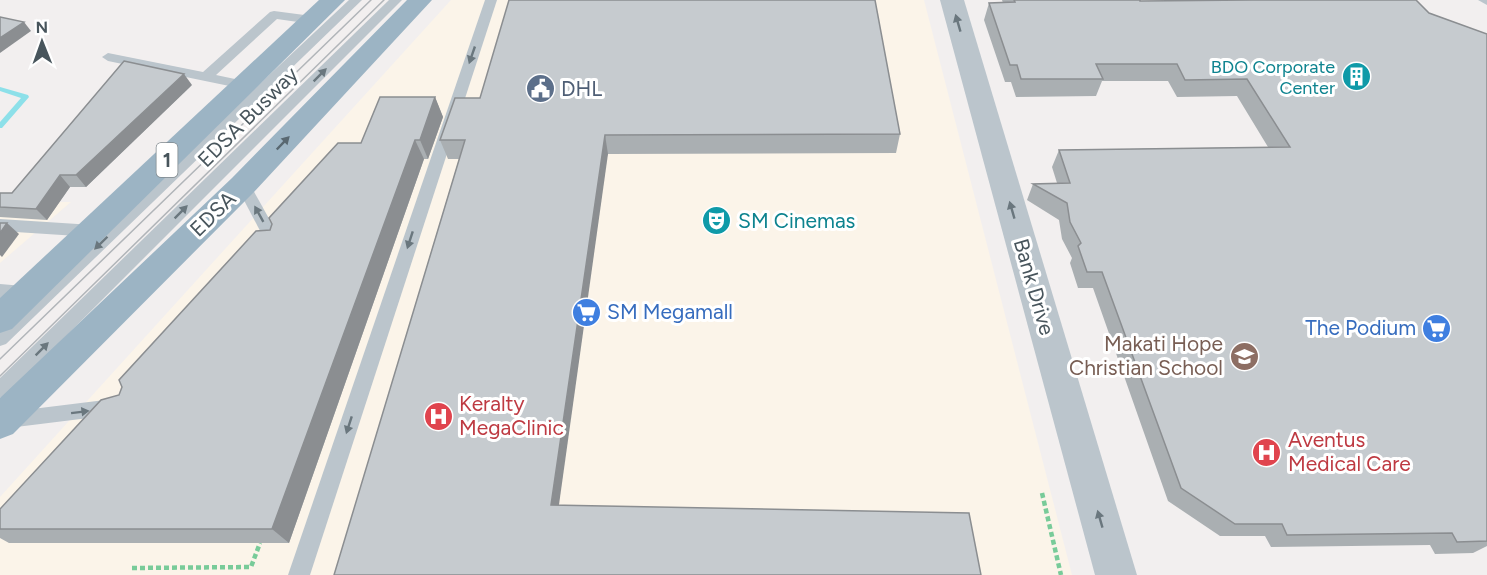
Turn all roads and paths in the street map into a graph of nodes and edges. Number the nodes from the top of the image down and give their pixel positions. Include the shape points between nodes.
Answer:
1 (333, 0) edge
2 (356, 0) edge
3 (396, 0) edge
4 (420, 0) edge
5 (491, 0) edge
6 (952, 0) edge
7 (312, 20) junction
8 (108, 57) dead end
9 (205, 78) junction
10 (244, 85) junction
11 (243, 185) junction
12 (0, 225) edge
13 (93, 231) junction
14 (275, 244) edge
15 (0, 291) edge
16 (29, 292) junction
17 (0, 319) edge
18 (0, 339) edge
19 (131, 405) edge
20 (0, 414) edge
21 (1042, 493) dead end
22 (260, 543) edge
23 (132, 568) dead end
24 (299, 575) edge
25 (1061, 575) edge
26 (1116, 575) edge

1 - 7 highway, 1
2 -> 18 lane, EDSA Busway
20 -> 3 lane, EDSA Busway
11 -> 4 highway, EDSA
5 -> 24 lane
26 -> 6 street, Bank Drive
7 - 9 lane via 274,15
7 - 10 highway, 1
8 - 9 lane
9 - 10 lane
10 - 13 highway, 1
14 -> 11 lane
11 - 20 highway, EDSA
12 - 13 lane
13 - 16 highway, 1
15 - 16 lane
16 - 17 highway, 1
20 -> 19 lane
21 - 25 path
22 - 23 path via 250,567

